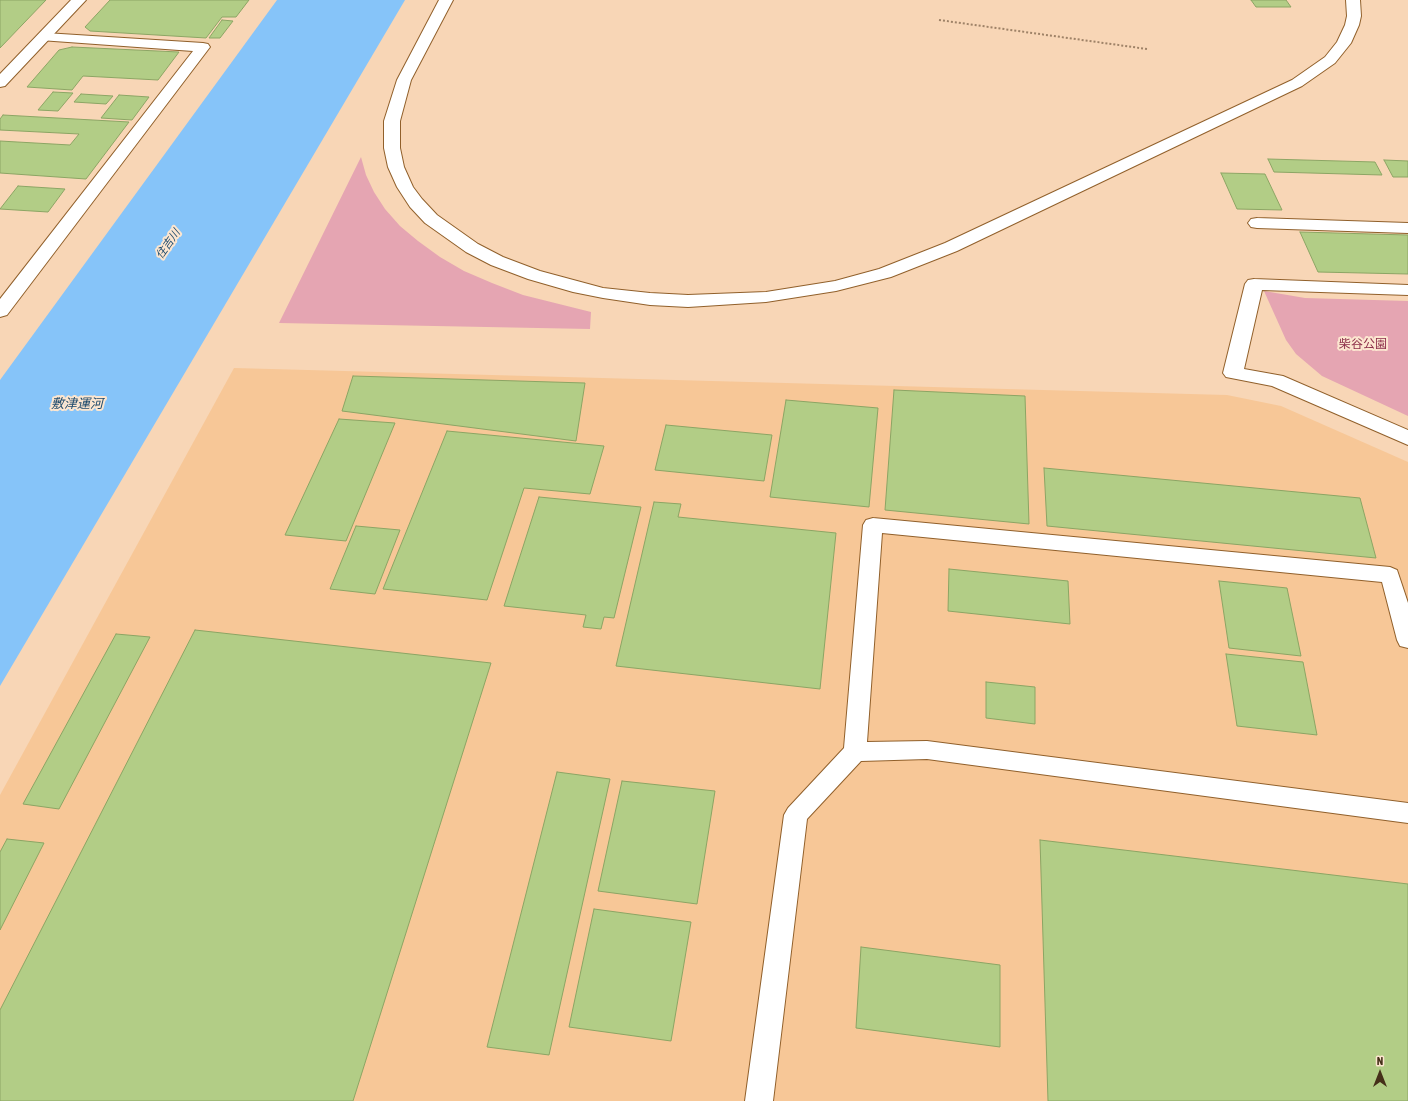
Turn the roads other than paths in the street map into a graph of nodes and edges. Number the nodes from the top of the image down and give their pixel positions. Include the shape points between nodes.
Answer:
1 (79, 0) edge
2 (446, 0) edge
3 (1353, 0) edge
4 (44, 37) junction
5 (0, 83) edge
6 (1257, 223) dead end
7 (1408, 228) edge
8 (1408, 290) edge
9 (0, 311) edge
10 (1408, 438) edge
11 (1408, 640) edge
12 (855, 752) junction
13 (1408, 813) edge
14 (759, 1101) edge

1 - 4 street
2 - 3 street via 412,64 392,120 391,134 396,167 416,203 431,219 472,248 534,276 603,293 667,301 730,300 791,294 836,286 885,272 951,247 1309,76 1330,60 1344,43 1353,21
4 - 5 street
4 - 9 street via 203,47
6 - 7 street
8 - 10 street via 1254,284 1233,373 1276,380
11 - 12 lane via 1390,575 873,524
12 - 13 lane via 927,750
12 - 14 lane via 796,815

